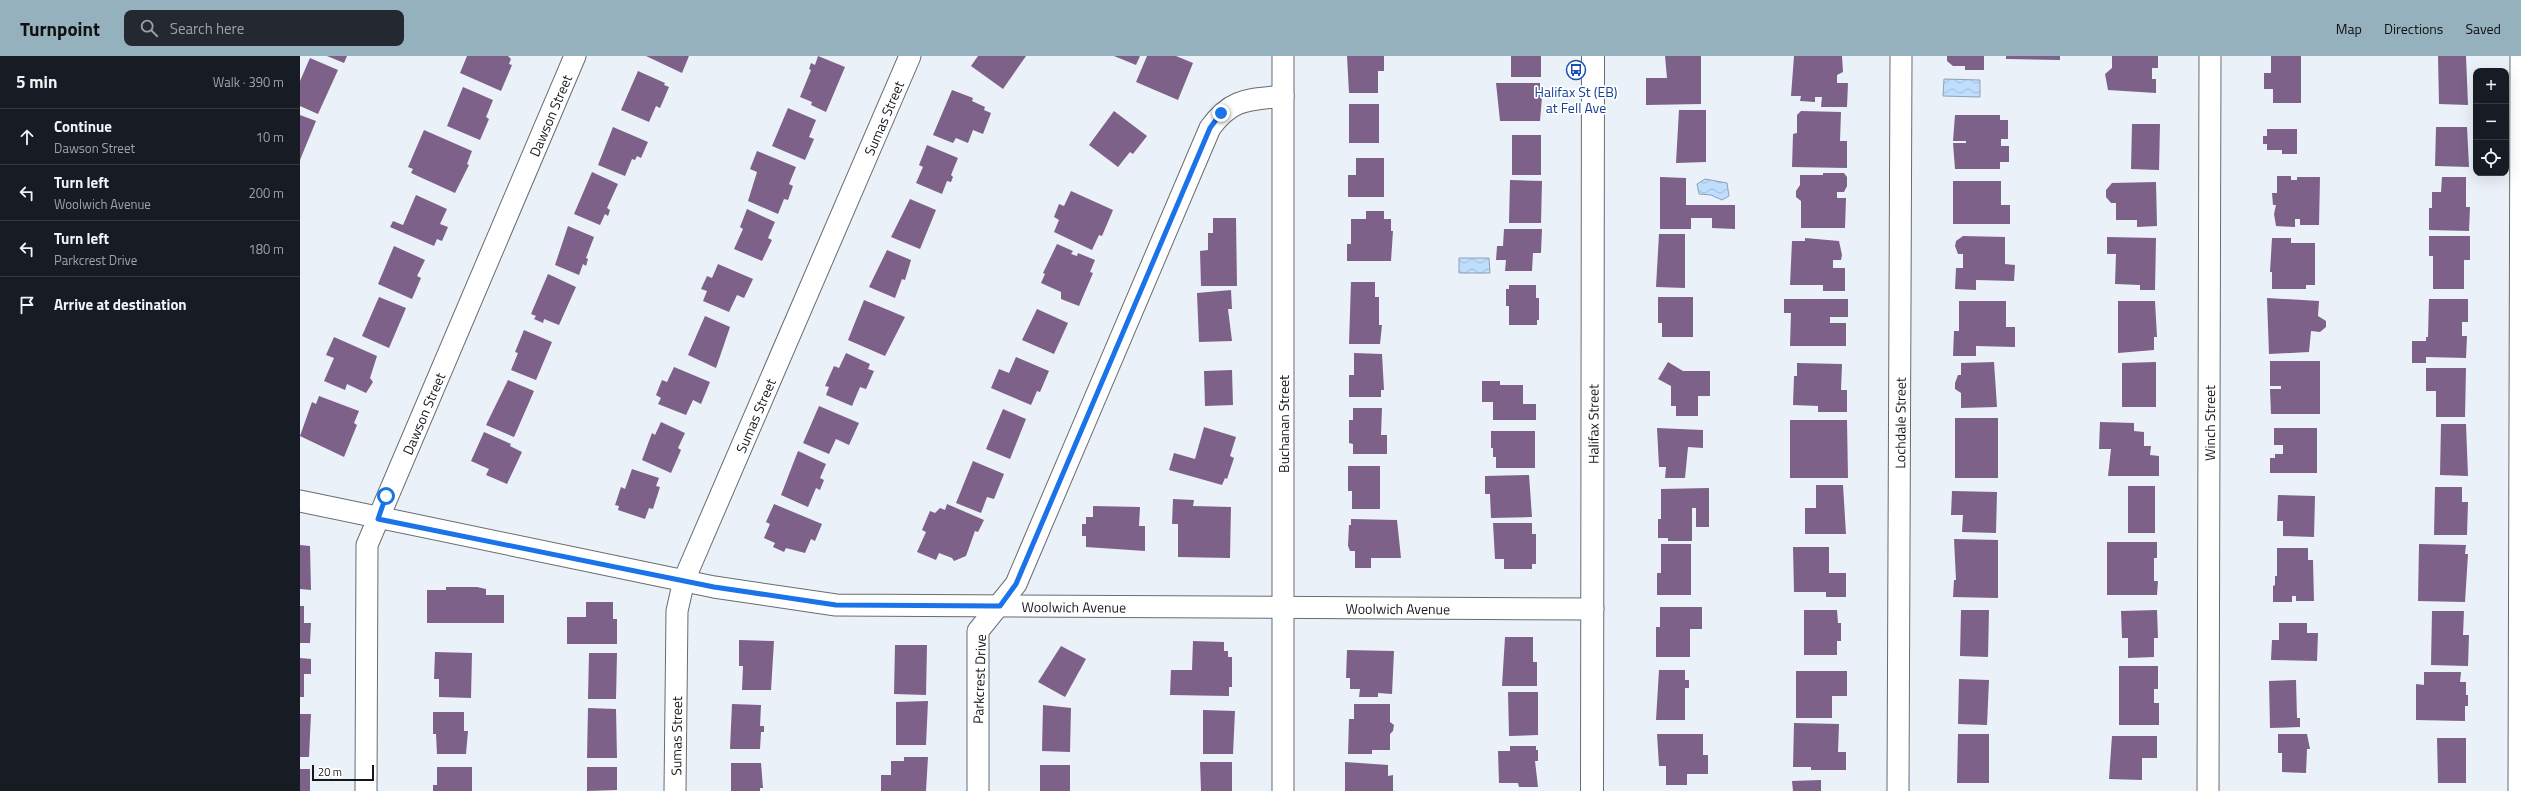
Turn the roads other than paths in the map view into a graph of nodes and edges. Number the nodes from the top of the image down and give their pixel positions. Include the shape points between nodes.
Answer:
1 (575, 56) edge
2 (910, 56) edge
3 (1283, 56) edge
4 (1593, 56) edge
5 (1901, 56) edge
6 (2210, 56) edge
7 (2521, 56) edge
8 (1283, 96) junction
9 (300, 501) edge
10 (378, 519) junction
11 (684, 580) junction
12 (1000, 606) junction
13 (1284, 609) junction
14 (1593, 610) junction
15 (366, 791) edge
16 (675, 791) edge
17 (978, 791) edge
18 (1283, 791) edge
19 (1592, 791) edge
20 (1898, 791) edge
21 (2208, 791) edge
22 (2519, 791) edge

1 - 10 street, Dawson Street via 389,488
2 - 11 street, Sumas Street
3 - 8 street, Buchanan Street
4 - 14 street, Halifax Street
5 - 20 street, Lochdale Street
6 - 21 street, Winch Street
7 - 22 street
8 - 12 street, Parkcrest Drive via 1235,104 1221,113 1210,128 1016,584
8 - 13 street, Buchanan Street
9 - 10 street, Woolwich Avenue
10 - 11 street, Woolwich Avenue
10 - 15 street, Dawson Street via 367,545
11 - 12 street, Woolwich Avenue via 714,587 836,605
11 - 16 street, Sumas Street via 676,611
12 - 13 street, Woolwich Avenue
12 - 17 street, Parkcrest Drive via 978,632
13 - 14 street, Woolwich Avenue
13 - 18 street, Buchanan Street
14 - 19 street, Halifax Street

